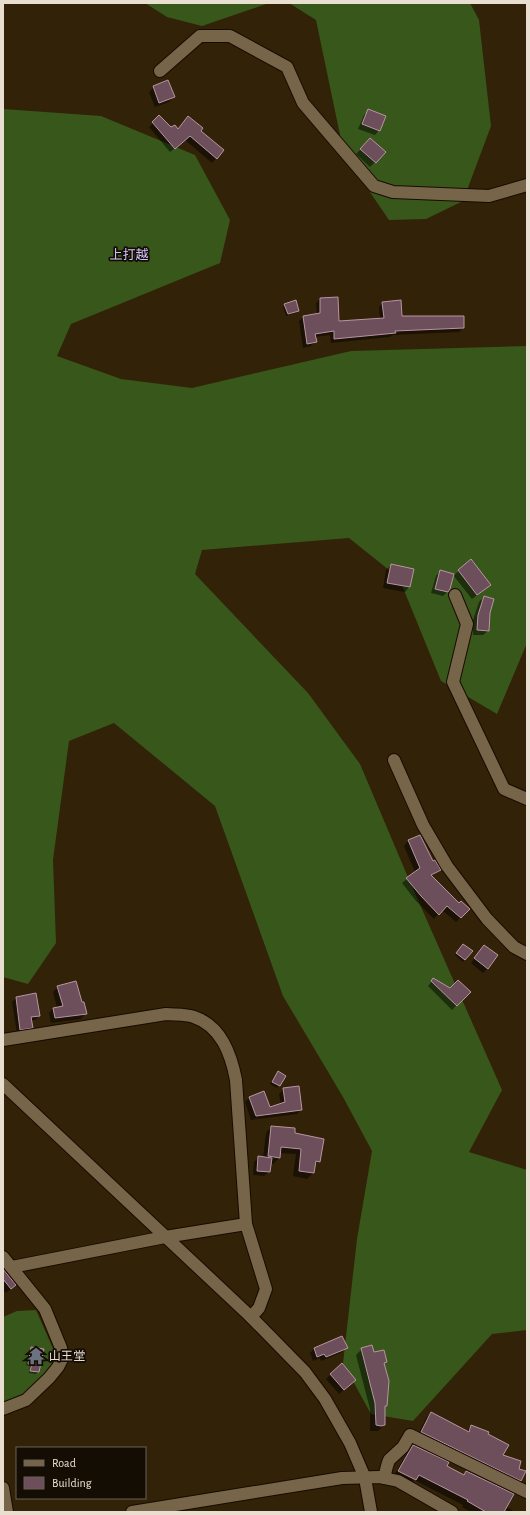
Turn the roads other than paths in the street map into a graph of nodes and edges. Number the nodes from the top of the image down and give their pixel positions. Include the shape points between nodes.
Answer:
1 (160, 71) dead end
2 (527, 185) edge
3 (455, 595) dead end
4 (394, 760) dead end
5 (527, 799) edge
6 (527, 954) edge
7 (3, 1040) edge
8 (3, 1084) edge
9 (246, 1224) junction
10 (165, 1237) junction
11 (3, 1257) edge
12 (12, 1267) junction
13 (251, 1317) junction
14 (3, 1409) edge
15 (365, 1478) junction
16 (384, 1478) junction
17 (3, 1488) edge
18 (527, 1492) edge
19 (7, 1512) edge
20 (132, 1512) edge
21 (371, 1512) edge
22 (452, 1512) edge

1 - 2 street via 200,36 230,36 287,67 303,103 374,186 393,192 489,196
3 - 5 street via 467,624 452,682 504,789
4 - 6 street via 423,825 447,866 487,919 514,947
7 - 9 street via 166,1014 192,1016 206,1022 226,1046 234,1066
8 - 10 street
9 - 10 street
9 - 13 street via 266,1290 259,1308
10 - 12 street
10 - 13 street
11 - 12 street
12 - 14 street via 45,1309 61,1348 62,1359 49,1378 26,1400
13 - 15 street via 312,1380 343,1430
15 - 16 street
15 - 20 street via 342,1478
15 - 21 street
16 - 18 street via 390,1460 410,1435
16 - 22 street via 398,1482
17 - 19 street

